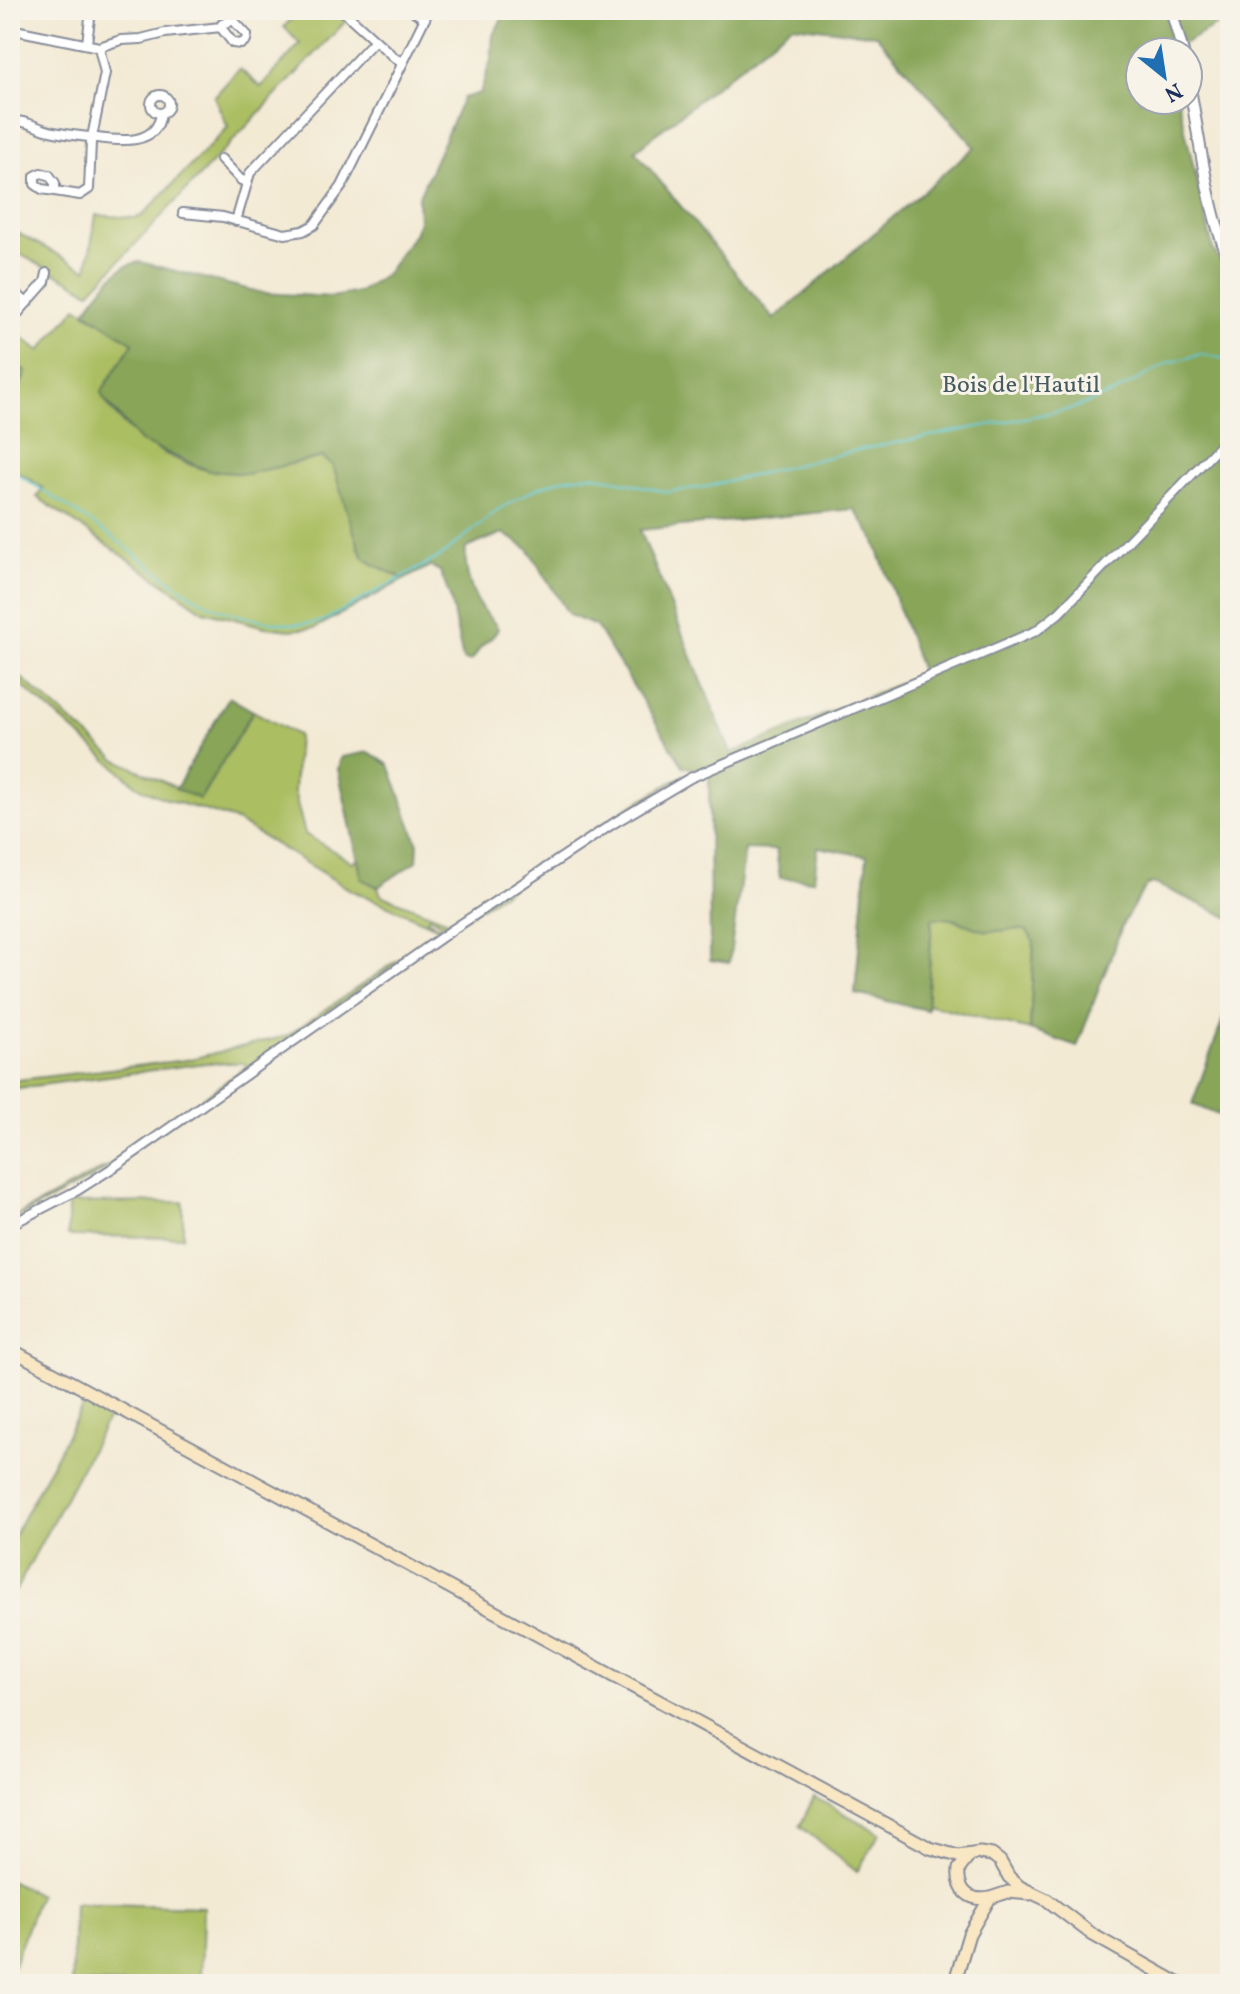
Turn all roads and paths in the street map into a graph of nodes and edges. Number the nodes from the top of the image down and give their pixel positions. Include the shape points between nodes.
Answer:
1 (91, 10) edge
2 (342, 10) edge
3 (412, 10) edge
4 (1171, 10) edge
5 (427, 14) edge
6 (221, 27) dead end
7 (10, 29) edge
8 (1178, 36) edge
9 (375, 40) junction
10 (87, 43) junction
11 (99, 47) junction
12 (403, 62) junction
13 (161, 113) dead end
14 (1196, 116) edge
15 (10, 122) edge
16 (92, 137) junction
17 (221, 159) dead end
18 (247, 181) junction
19 (55, 191) dead end
20 (183, 213) dead end
21 (236, 221) junction
22 (1230, 261) edge
23 (47, 273) dead end
24 (10, 288) edge
25 (27, 303) junction
26 (17, 314) dead end
27 (1230, 435) edge
28 (10, 1225) edge
29 (10, 1349) edge
30 (930, 1848) junction
31 (970, 1855) junction
32 (1005, 1872) junction
33 (958, 1875) junction
34 (968, 1896) junction
35 (994, 1896) junction
36 (1039, 1896) junction
37 (969, 1934) junction
38 (954, 1984) edge
39 (1180, 1984) edge

1 - 10 street
2 - 9 street
3 - 5 street
4 - 8 street
5 - 12 street
6 - 11 street
7 - 10 street
9 - 12 street
9 - 18 street
10 - 11 street
11 - 16 street via 105,73
12 - 21 street via 342,186 314,225 285,234
13 - 16 street via 157,126 138,138 120,142
14 - 22 street via 1222,245
15 - 16 street
16 - 19 street via 88,190 80,195
17 - 18 street
18 - 21 street
20 - 21 street
23 - 25 street
24 - 25 street
25 - 26 street
27 - 28 street via 1036,631 690,778 452,930 114,1167
29 - 30 main road
30 - 31 main road
30 - 33 main road
31 - 32 main road via 992,1855
31 - 33 main road
32 - 35 main road
32 - 36 main road
33 - 34 main road
34 - 35 main road
34 - 37 main road
35 - 36 main road
35 - 37 main road
36 - 39 main road via 1093,1935
37 - 38 main road

